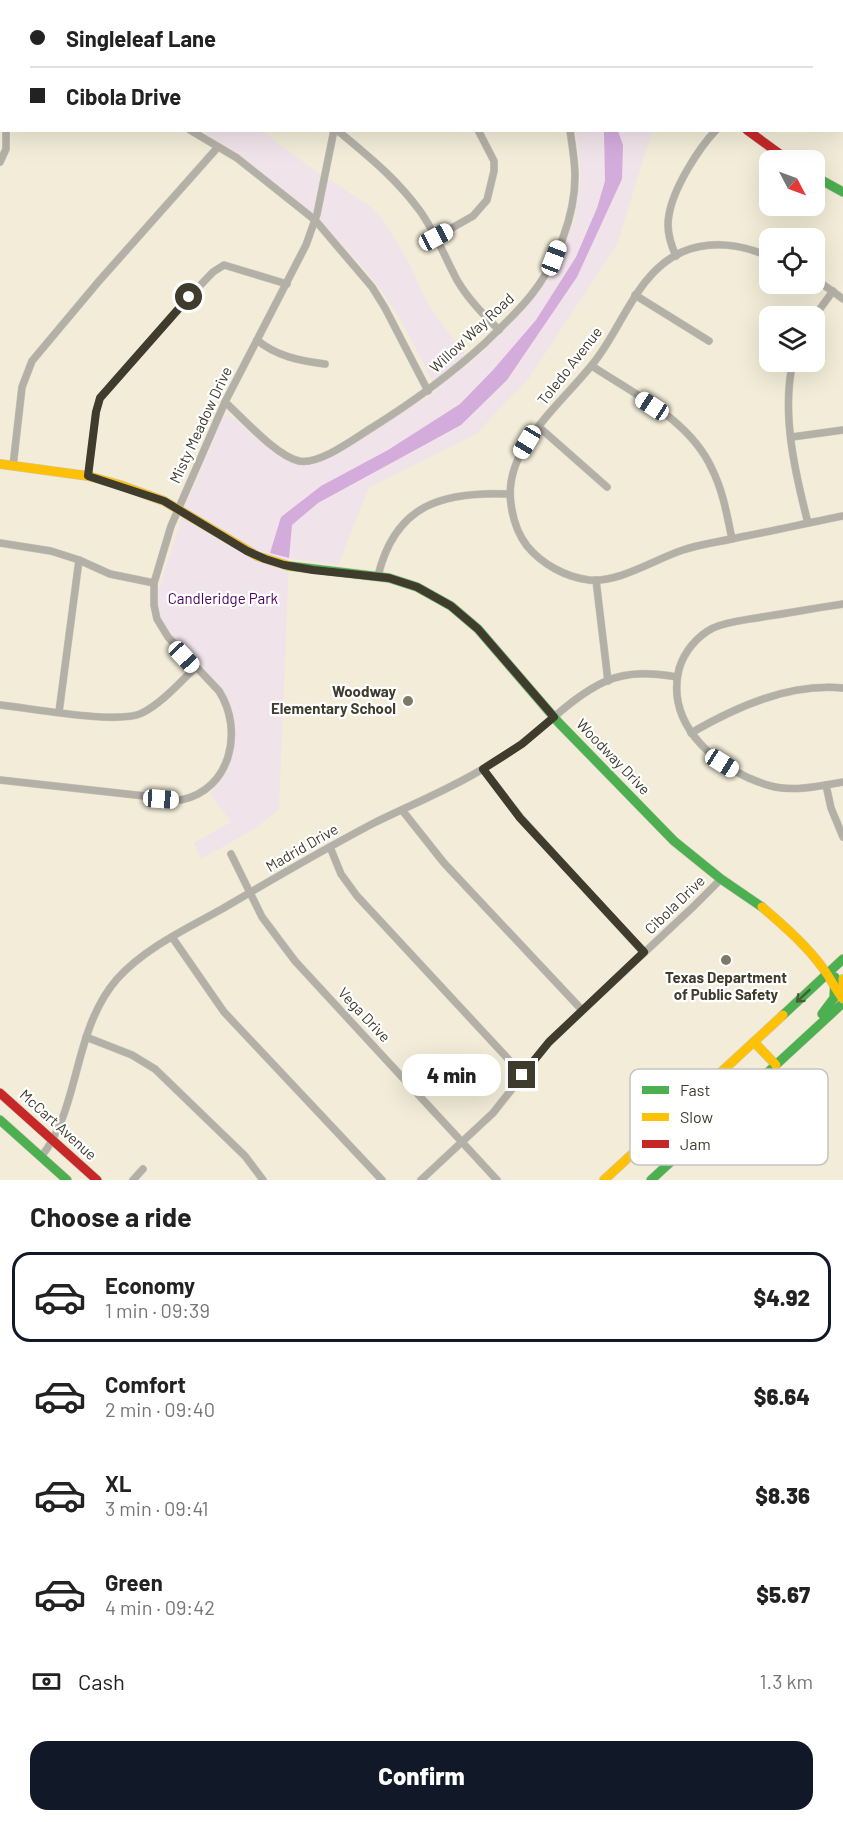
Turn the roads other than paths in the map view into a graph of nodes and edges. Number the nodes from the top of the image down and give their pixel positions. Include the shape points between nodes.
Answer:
1 (6, 132) edge
2 (193, 132) edge
3 (336, 132) edge
4 (338, 132) edge
5 (479, 132) edge
6 (570, 132) edge
7 (715, 132) edge
8 (750, 132) edge
9 (218, 147) junction
10 (774, 150) edge
11 (0, 162) edge
12 (825, 182) edge
13 (843, 192) edge
14 (315, 220) junction
15 (436, 237) junction
16 (759, 252) edge
17 (676, 256) junction
18 (287, 284) junction
19 (825, 286) edge
20 (833, 291) junction
21 (635, 296) junction
22 (843, 299) edge
23 (822, 306) edge
24 (499, 330) junction
25 (257, 340) junction
26 (709, 341) dead end
27 (325, 364) dead end
28 (591, 366) junction
29 (791, 372) edge
30 (428, 391) junction
31 (225, 402) junction
32 (538, 427) junction
33 (843, 430) edge
34 (792, 437) junction
35 (0, 464) edge
36 (13, 466) junction
37 (88, 476) junction
38 (607, 487) dead end
39 (509, 494) junction
40 (179, 509) junction
41 (843, 516) edge
42 (808, 523) junction
43 (732, 539) junction
44 (0, 543) edge
45 (79, 560) junction
46 (378, 576) junction
47 (596, 580) junction
48 (154, 583) junction
49 (843, 604) edge
50 (195, 668) junction
51 (677, 677) junction
52 (608, 681) junction
53 (843, 688) edge
54 (0, 705) edge
55 (59, 712) junction
56 (554, 717) junction
57 (691, 733) junction
58 (483, 769) junction
59 (0, 780) edge
60 (843, 782) edge
61 (826, 785) junction
62 (402, 810) junction
63 (843, 837) edge
64 (330, 847) junction
65 (231, 854) dead end
66 (721, 879) junction
67 (250, 893) junction
68 (172, 937) junction
69 (644, 952) junction
70 (843, 959) edge
71 (838, 979) edge
72 (841, 997) edge
73 (582, 1010) junction
74 (86, 1037) junction
75 (754, 1042) junction
76 (798, 1044) junction
77 (776, 1065) junction
78 (725, 1069) edge
79 (772, 1069) edge
80 (522, 1075) junction
81 (0, 1093) edge
82 (0, 1120) edge
83 (52, 1140) junction
84 (462, 1142) junction
85 (630, 1156) edge
86 (41, 1157) junction
87 (667, 1165) edge
88 (143, 1169) dead end
89 (67, 1180) edge
90 (97, 1180) edge
91 (133, 1180) edge
92 (263, 1180) edge
93 (382, 1180) edge
94 (421, 1180) edge
95 (497, 1180) edge
96 (604, 1180) edge
97 (651, 1180) edge

1 - 11 street via 6,149
2 - 9 street
3 - 14 street, Misty Meadow Drive
4 - 15 street via 392,176
5 - 15 street via 494,161 489,194 474,216
6 - 24 street, Willow Way Road via 574,192 562,237 545,276
7 - 17 street via 688,168 673,201 668,229
8 - 10 street
9 - 14 street
9 - 36 street via 32,361 22,387
12 - 13 street
14 - 18 street, Misty Meadow Drive
14 - 30 street via 386,308
15 - 24 street via 463,289
16 - 17 street, Toledo Avenue via 720,244
17 - 21 street, Toledo Avenue via 648,278
18 - 25 street, Misty Meadow Drive
18 - 37 street via 224,265 213,272 100,398
19 - 20 street
20 - 22 street
20 - 23 street
21 - 26 street
21 - 28 street, Toledo Avenue
24 - 30 street, Willow Way Road
25 - 27 street via 268,350
25 - 31 street, Misty Meadow Drive
28 - 32 street, Toledo Avenue
28 - 43 street via 680,426 701,449 721,490
29 - 34 street via 788,400
30 - 31 street, Willow Way Road via 330,453 305,461 297,461 267,442
31 - 40 street, Misty Meadow Drive
32 - 38 street
32 - 39 street, Toledo Avenue via 519,456
33 - 34 street
34 - 42 street
35 - 36 street, Woodway Drive
36 - 37 street, Woodway Drive
37 - 40 street, Woodway Drive
39 - 46 street via 461,495 433,502 399,529 388,545
39 - 47 street via 516,527 532,551 564,573
40 - 46 street, Woodway Drive via 257,556 313,570
40 - 48 street, Misty Meadow Drive
41 - 42 street
42 - 43 street
43 - 47 street via 685,549 614,577
44 - 45 street
45 - 48 street via 110,574
45 - 55 street
46 - 56 street, Woodway Drive via 417,587 455,609 478,629
47 - 52 street
48 - 50 street, Misty Meadow Drive via 157,619
49 - 51 street via 712,628 687,651
50 - 55 street via 158,702 131,717
50 - 59 street, Misty Meadow Drive via 224,699 232,736 227,764 201,794 181,800
51 - 52 street, Madrid Drive via 641,673
51 - 57 street via 678,705
52 - 56 street, Madrid Drive via 590,689
53 - 57 street via 766,698
54 - 55 street
56 - 58 street, Madrid Drive
56 - 66 street, Woodway Drive via 674,841
57 - 61 street via 716,759 758,782 789,788
58 - 62 street, Madrid Drive
58 - 69 street via 520,818
60 - 61 street
61 - 63 street
62 - 64 street, Madrid Drive
62 - 73 street via 444,863
64 - 67 street, Madrid Drive
64 - 80 street via 341,874 357,896
65 - 67 street, Vega Drive
66 - 69 street, Cibola Drive
66 - 71 street, Woodway Drive via 774,917
67 - 68 street, Madrid Drive
67 - 84 street, Vega Drive via 295,961
68 - 74 street, Madrid Drive via 118,979 97,1008
68 - 93 street via 224,1012
69 - 73 street, Cibola Drive
70 - 71 street
71 - 72 street, Woodway Drive
71 - 72 street
71 -> 75 street
72 - 76 street
72 - 76 street
73 - 80 street, Cibola Drive
74 - 83 street, Madrid Drive
74 - 92 street via 132,1055 155,1070 245,1156
75 - 77 street
75 - 78 street
76 - 77 street
77 - 79 street
80 - 84 street, Cibola Drive via 493,1113
81 - 83 street, McCart Avenue
82 - 86 street
83 - 86 street, Madrid Drive
83 - 90 street, McCart Avenue
84 - 94 street, Cibola Drive
84 - 95 street, Vega Drive
85 - 96 street
86 - 89 street
87 - 97 street
88 - 91 street

